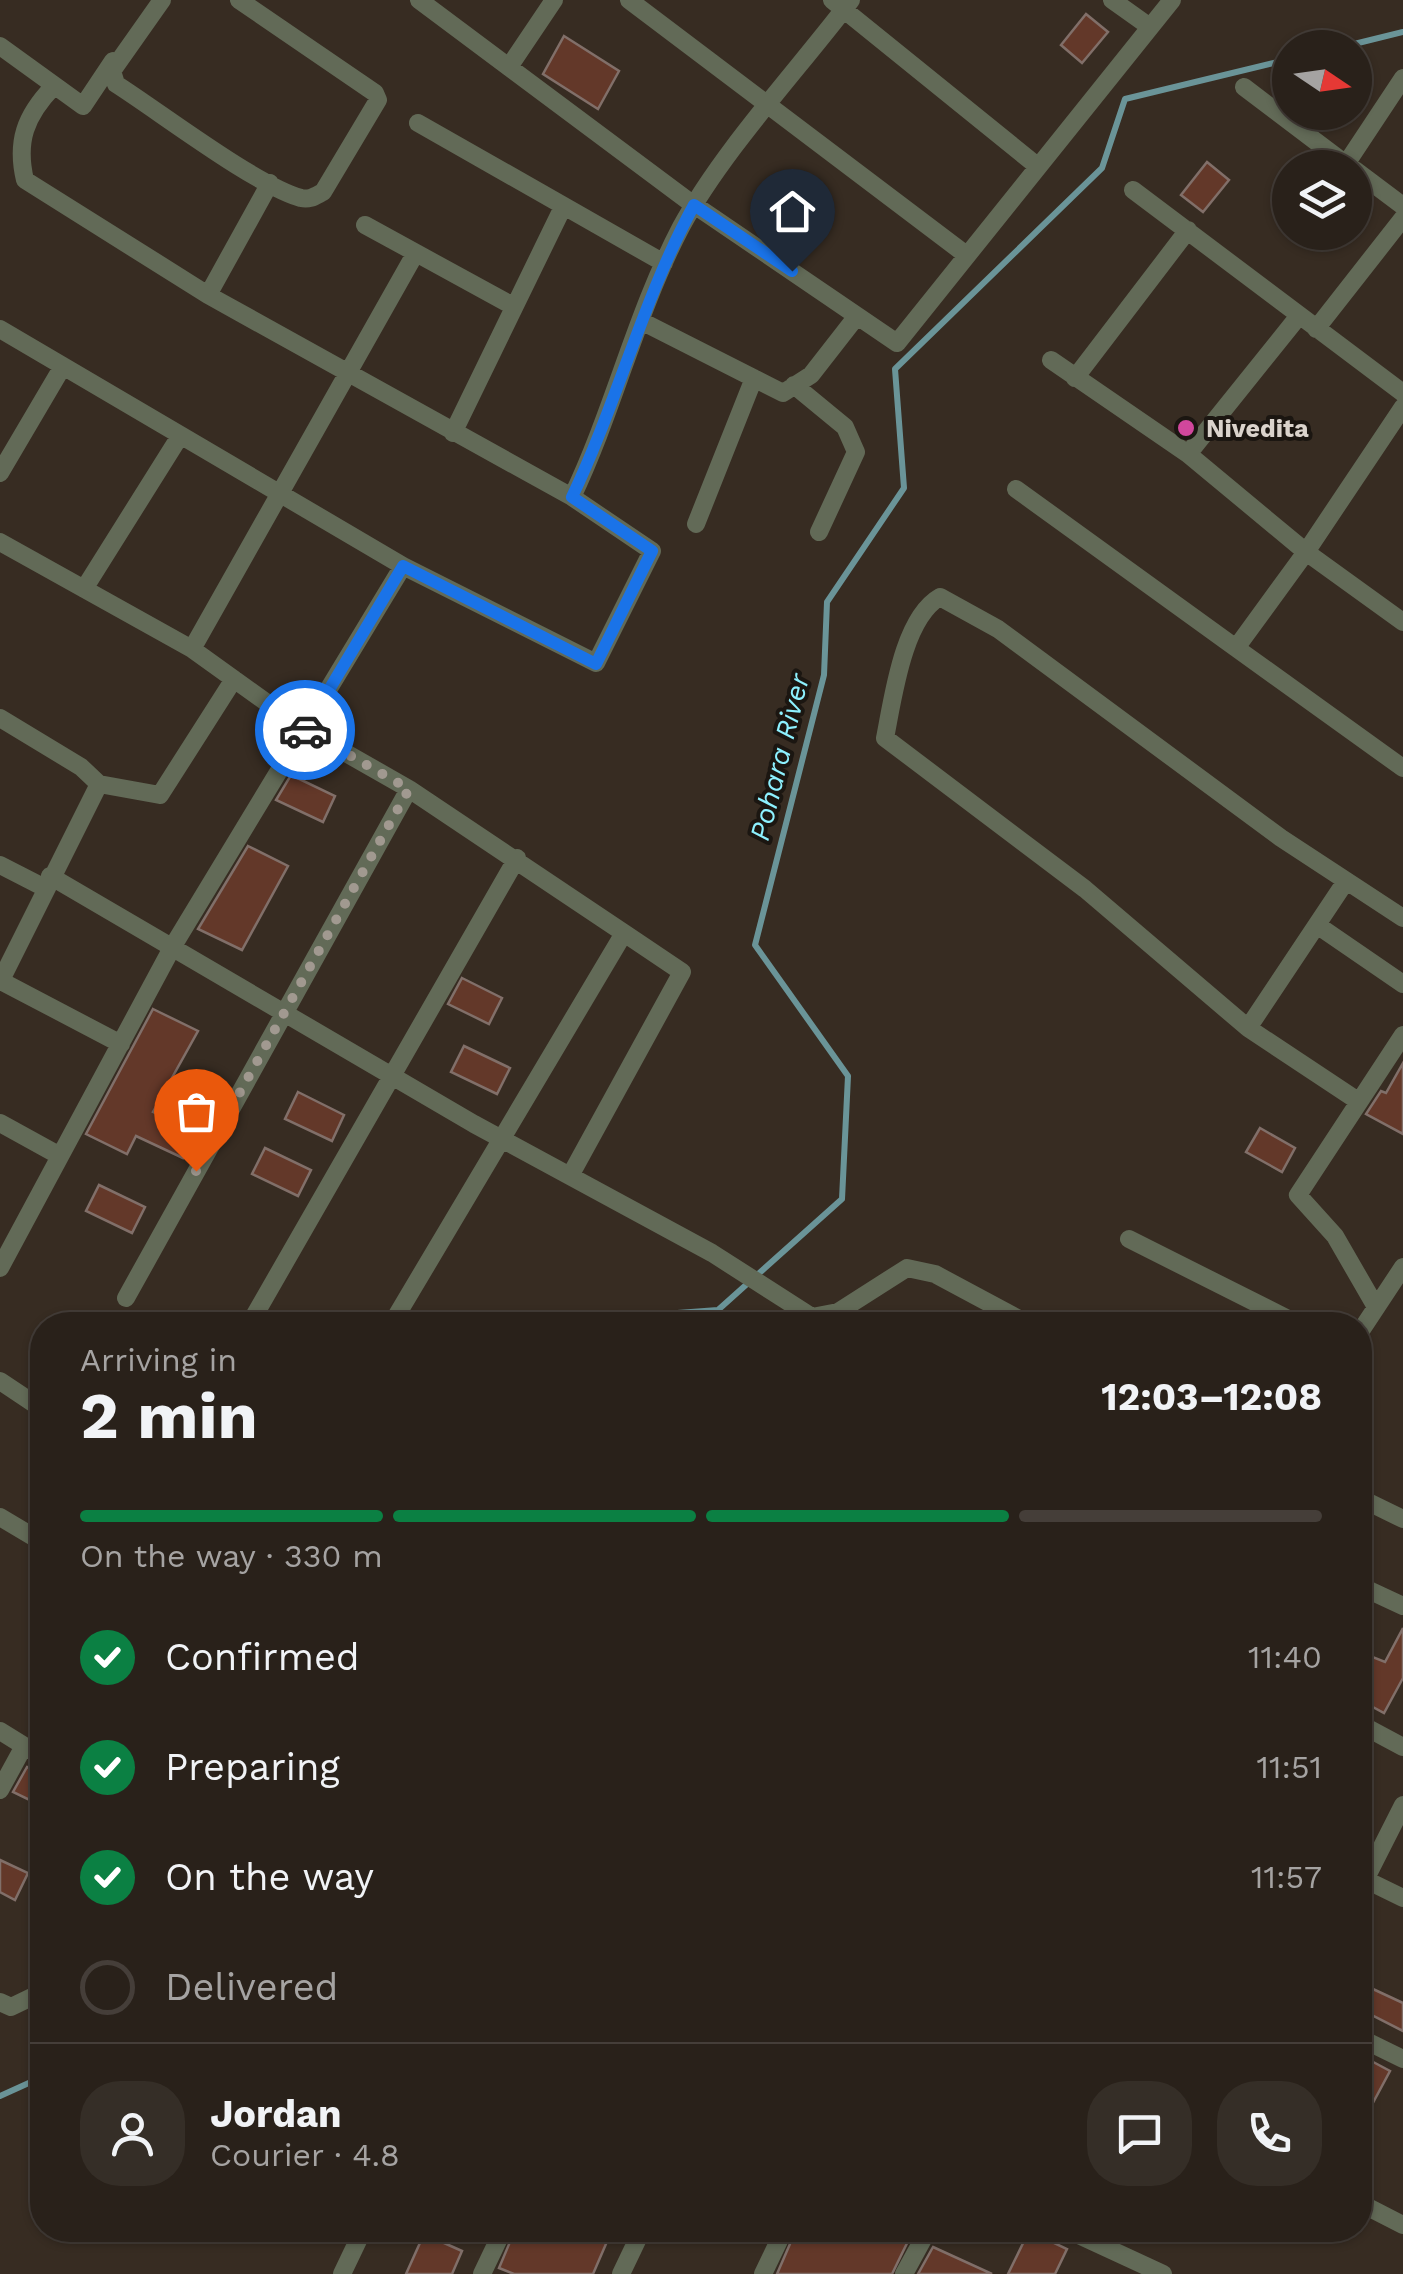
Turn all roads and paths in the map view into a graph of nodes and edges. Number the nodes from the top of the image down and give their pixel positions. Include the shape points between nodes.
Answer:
1 (149, 0) edge
2 (162, 0) edge
3 (240, 0) edge
4 (279, 0) edge
5 (419, 0) edge
6 (554, 0) edge
7 (629, 0) edge
8 (1112, 0) edge
9 (1172, 0) edge
10 (842, 3) edge
11 (268, 19) junction
12 (1150, 28) junction
13 (0, 46) edge
14 (508, 67) junction
15 (1403, 78) edge
16 (53, 87) junction
17 (1244, 87) dead end
18 (769, 107) junction
19 (418, 124) dead end
20 (1328, 150) edge
21 (1361, 150) edge
22 (1036, 164) junction
23 (270, 183) junction
24 (1372, 183) edge
25 (1132, 190) dead end
26 (694, 205) junction
27 (563, 206) junction
28 (1403, 206) edge
29 (1403, 218) edge
30 (365, 225) dead end
31 (1188, 230) junction
32 (416, 254) junction
33 (965, 254) junction
34 (664, 264) junction
35 (208, 295) junction
36 (513, 306) junction
37 (858, 316) junction
38 (1298, 316) junction
39 (641, 321) junction
40 (0, 328) edge
41 (1316, 329) junction
42 (1051, 360) dead end
43 (62, 366) junction
44 (346, 373) junction
45 (754, 378) junction
46 (1075, 378) junction
47 (794, 385) junction
48 (1403, 394) edge
49 (1403, 406) edge
50 (453, 433) junction
51 (180, 436) junction
52 (1188, 454) junction
53 (0, 472) edge
54 (1016, 488) dead end
55 (279, 494) junction
56 (572, 497) junction
57 (696, 524) dead end
58 (819, 532) dead end
59 (0, 542) edge
60 (1306, 552) junction
61 (403, 566) junction
62 (84, 588) junction
63 (1403, 622) edge
64 (1236, 648) junction
65 (192, 649) junction
66 (234, 679) junction
67 (0, 718) edge
68 (302, 728) junction
69 (1403, 768) edge
70 (99, 784) junction
71 (409, 789) junction
72 (517, 858) junction
73 (0, 865) edge
74 (1346, 881) junction
75 (47, 882) junction
76 (1403, 918) edge
77 (1317, 925) junction
78 (624, 933) junction
79 (174, 946) junction
80 (0, 981) edge
81 (1403, 984) edge
82 (284, 1012) junction
83 (1248, 1028) junction
84 (1403, 1035) edge
85 (121, 1044) junction
86 (395, 1078) junction
87 (1358, 1100) junction
88 (0, 1123) edge
89 (500, 1138) junction
90 (60, 1156) junction
91 (570, 1176) junction
92 (1129, 1238) dead end
93 (1403, 1267) edge
94 (0, 1268) edge
95 (126, 1298) dead end
96 (1376, 1308) junction
97 (791, 1311) edge
98 (257, 1312) edge
99 (399, 1312) edge
100 (838, 1312) edge
101 (1006, 1312) edge
102 (1274, 1312) edge
103 (1372, 1314) edge
104 (0, 1381) edge
105 (30, 1401) edge
106 (1372, 1504) edge
107 (0, 1517) edge
108 (1403, 1519) edge
109 (30, 1535) edge
110 (1372, 1592) edge
111 (1403, 1606) edge
112 (1372, 1730) edge
113 (0, 1731) edge
114 (24, 1746) junction
115 (1403, 1747) edge
116 (30, 1750) edge
117 (0, 1790) edge
118 (1403, 1805) edge
119 (1372, 1863) edge
120 (1372, 1886) edge
121 (1403, 1898) edge
122 (30, 1998) edge
123 (0, 2002) edge
124 (1372, 2044) edge
125 (1403, 2060) edge
126 (1372, 2209) edge
127 (1403, 2224) edge
128 (357, 2242) edge
129 (497, 2242) edge
130 (636, 2242) edge
131 (773, 2242) edge
132 (921, 2242) edge
133 (1094, 2242) edge
134 (342, 2274) edge
135 (482, 2274) edge
136 (621, 2274) edge
137 (763, 2274) edge
138 (904, 2274) edge
139 (1163, 2274) edge

1 - 16 street via 87,103 77,104
2 - 23 street via 112,71 113,79
3 - 11 street
4 - 11 street
5 - 14 street
6 - 14 street
7 - 18 street
8 - 12 street
9 - 12 street
10 - 18 street
10 - 22 street
11 - 23 street via 378,100 322,192 304,198
12 - 22 street
13 - 16 street
14 - 26 street
15 - 21 street
16 - 35 street via 17,148 25,180
17 - 20 street
18 - 26 street
18 - 33 street
19 - 27 street
22 - 33 street
23 - 35 street
24 - 28 street
25 - 31 street
26 - 34 street
26 - 37 street
27 - 34 street
27 - 36 street
29 - 41 street
30 - 32 street
31 - 38 street
31 - 46 street
32 - 36 street
32 - 44 street
33 - 37 street via 898,342
34 - 39 street
35 - 44 street
36 - 50 street
37 - 47 street via 811,375
38 - 41 street
38 - 52 street
39 - 45 street
39 - 56 street via 604,431
40 - 43 street
41 - 48 street
42 - 46 street
43 - 51 street
43 - 53 street
44 - 50 street
44 - 55 street
45 - 47 street via 783,393
45 - 57 street
46 - 52 street
47 - 58 street via 845,428 856,452
49 - 60 street
50 - 56 street
51 - 55 street
51 - 62 street
52 - 60 street
54 - 64 street
55 - 61 street
55 - 65 street
56 - 61 street via 652,551 596,664
59 - 62 street
60 - 63 street
60 - 64 street
61 - 68 street
62 - 65 street
64 - 69 street
65 - 66 street
66 - 68 street
66 - 70 street via 160,795
67 - 70 street
68 - 71 street
68 - 79 street
70 - 75 street
71 - 72 street
71 - 82 street
72 - 78 street
72 - 86 street
73 - 75 street
74 - 76 street
74 - 77 street
74 - 83 street via 998,629 940,598 924,607 899,671 885,738 1084,889
75 - 79 street
75 - 80 street
77 - 81 street
77 - 83 street
78 - 89 street
78 - 91 street via 682,972
79 - 82 street
79 - 85 street
80 - 85 street
82 - 86 street
82 - 95 street
83 - 87 street
84 - 87 street
85 - 90 street
86 - 89 street
86 - 98 street
87 - 96 street via 1298,1195 1335,1236
88 - 90 street
89 - 91 street
89 - 99 street
90 - 94 street
91 - 97 street via 712,1253
92 - 102 street
93 - 96 street
96 - 103 street
100 - 101 street via 907,1268 934,1274
104 - 105 street
106 - 108 street
107 - 109 street
110 - 111 street
112 - 115 street
113 - 114 street
114 - 116 street
114 - 117 street
118 - 119 street
120 - 121 street
122 - 123 street via 10,2007
124 - 125 street
126 - 127 street
128 - 134 street
129 - 135 street
130 - 136 street
131 - 137 street
132 - 138 street
133 - 139 street

